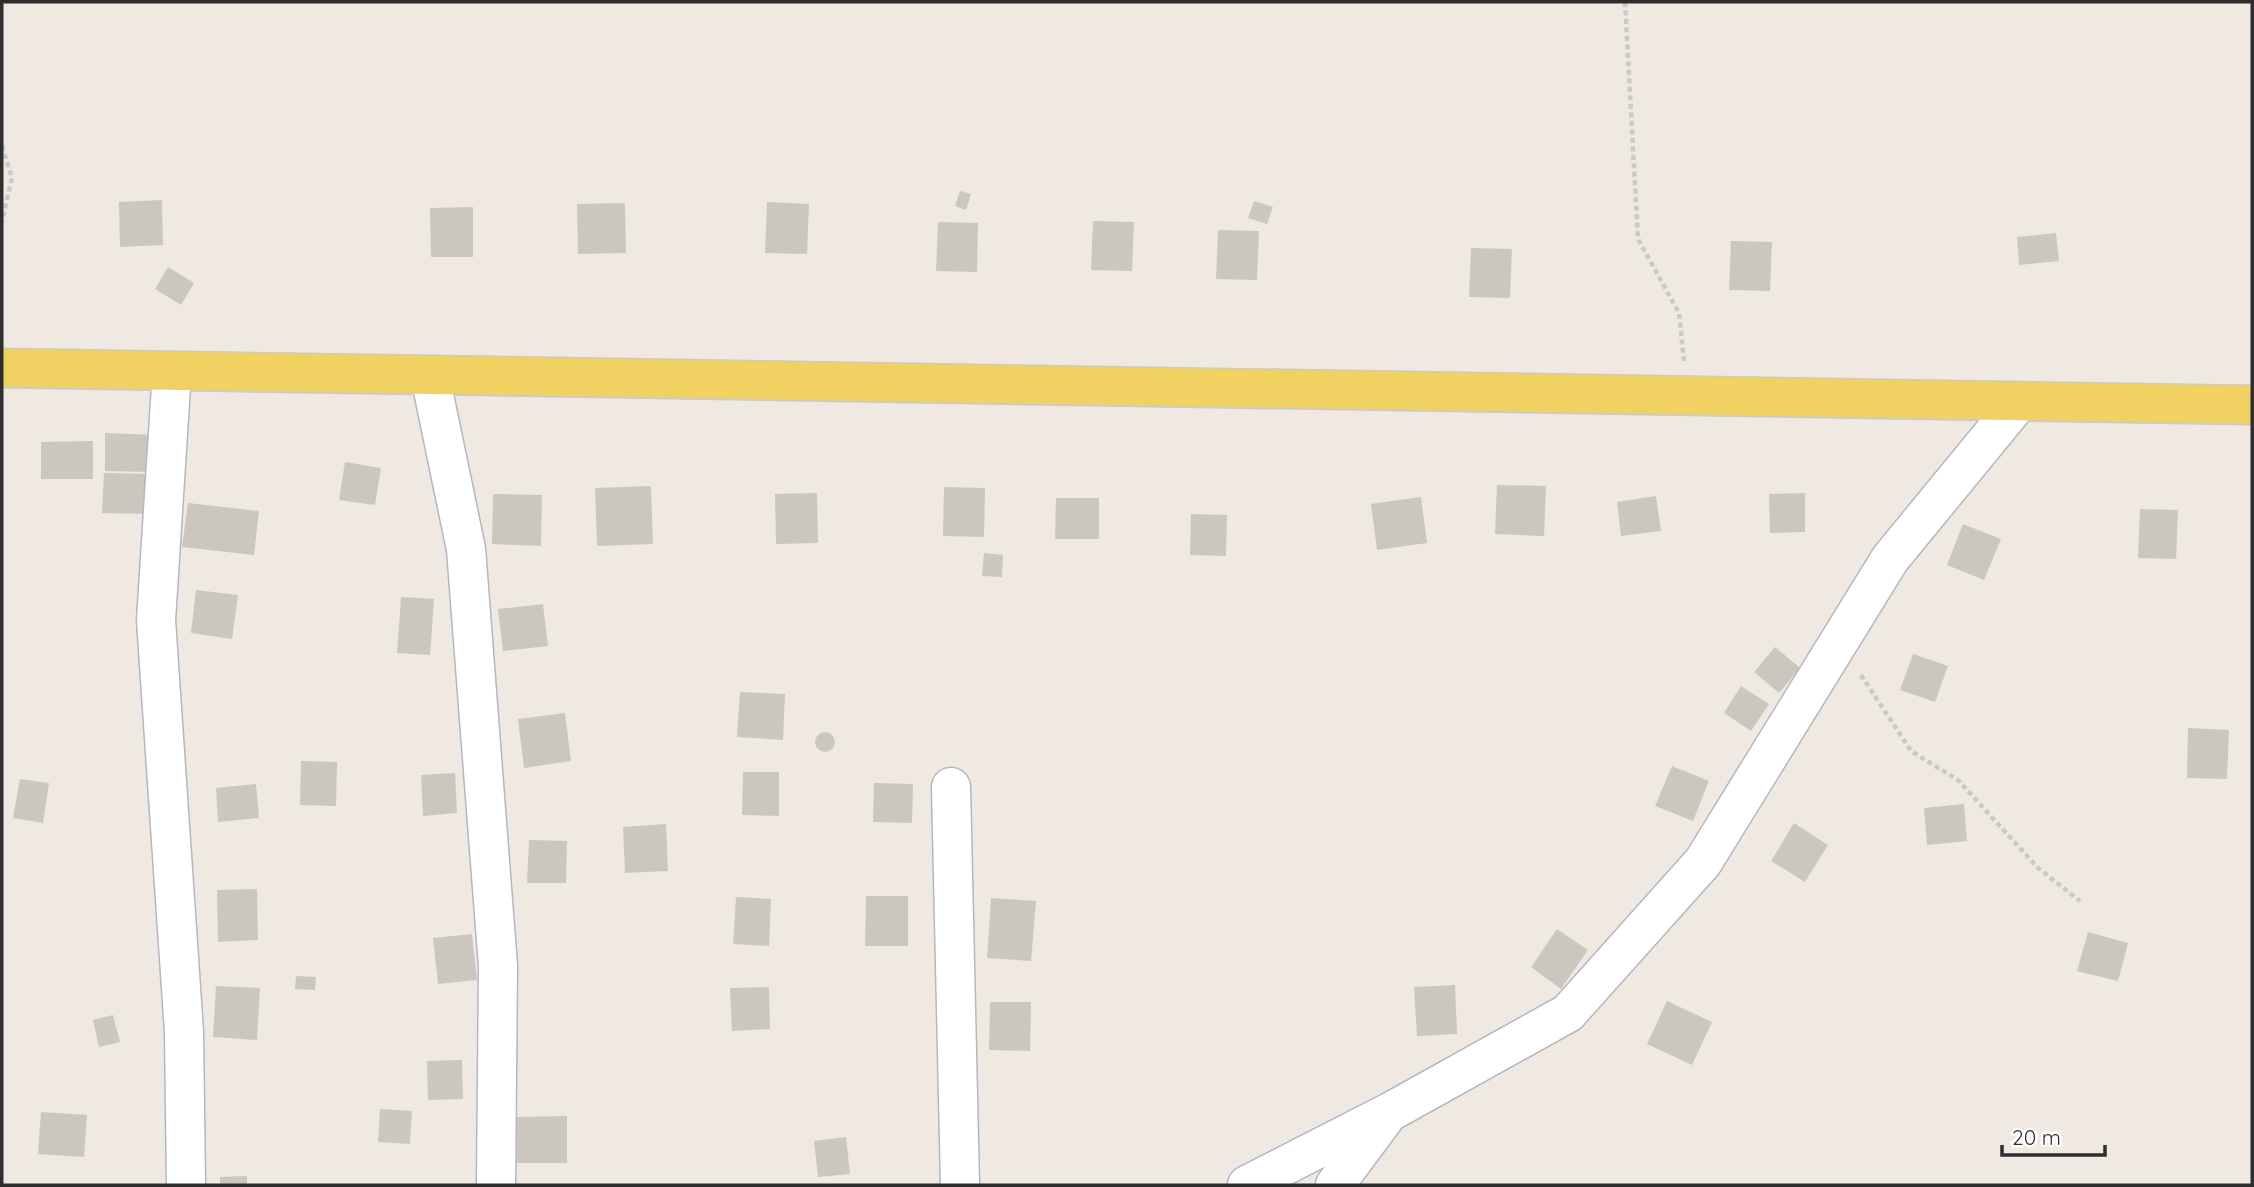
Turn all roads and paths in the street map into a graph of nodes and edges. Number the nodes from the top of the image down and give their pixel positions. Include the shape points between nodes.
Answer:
1 (1625, 2) edge
2 (2, 146) edge
3 (2, 221) edge
4 (2, 368) edge
5 (172, 372) junction
6 (430, 376) junction
7 (1689, 397) junction
8 (2018, 403) junction
9 (2252, 405) edge
10 (1845, 631) junction
11 (951, 787) dead end
12 (2080, 901) dead end
13 (1390, 1112) junction
14 (186, 1185) edge
15 (496, 1185) edge
16 (960, 1185) edge
17 (1247, 1185) edge
18 (1335, 1185) edge

1 - 7 path via 1638,239 1679,313
2 - 3 path via 12,178
4 - 5 main road
5 - 6 main road
5 - 14 street via 156,620 184,1032
6 - 7 main road
6 - 15 street via 467,550 498,966
7 - 8 main road
8 - 9 main road
8 - 10 street via 1890,559
10 - 12 path via 1861,675 1911,751 1958,780 2038,868
10 - 13 street via 1703,862 1568,1013
11 - 16 street
13 - 17 street
13 - 18 street

